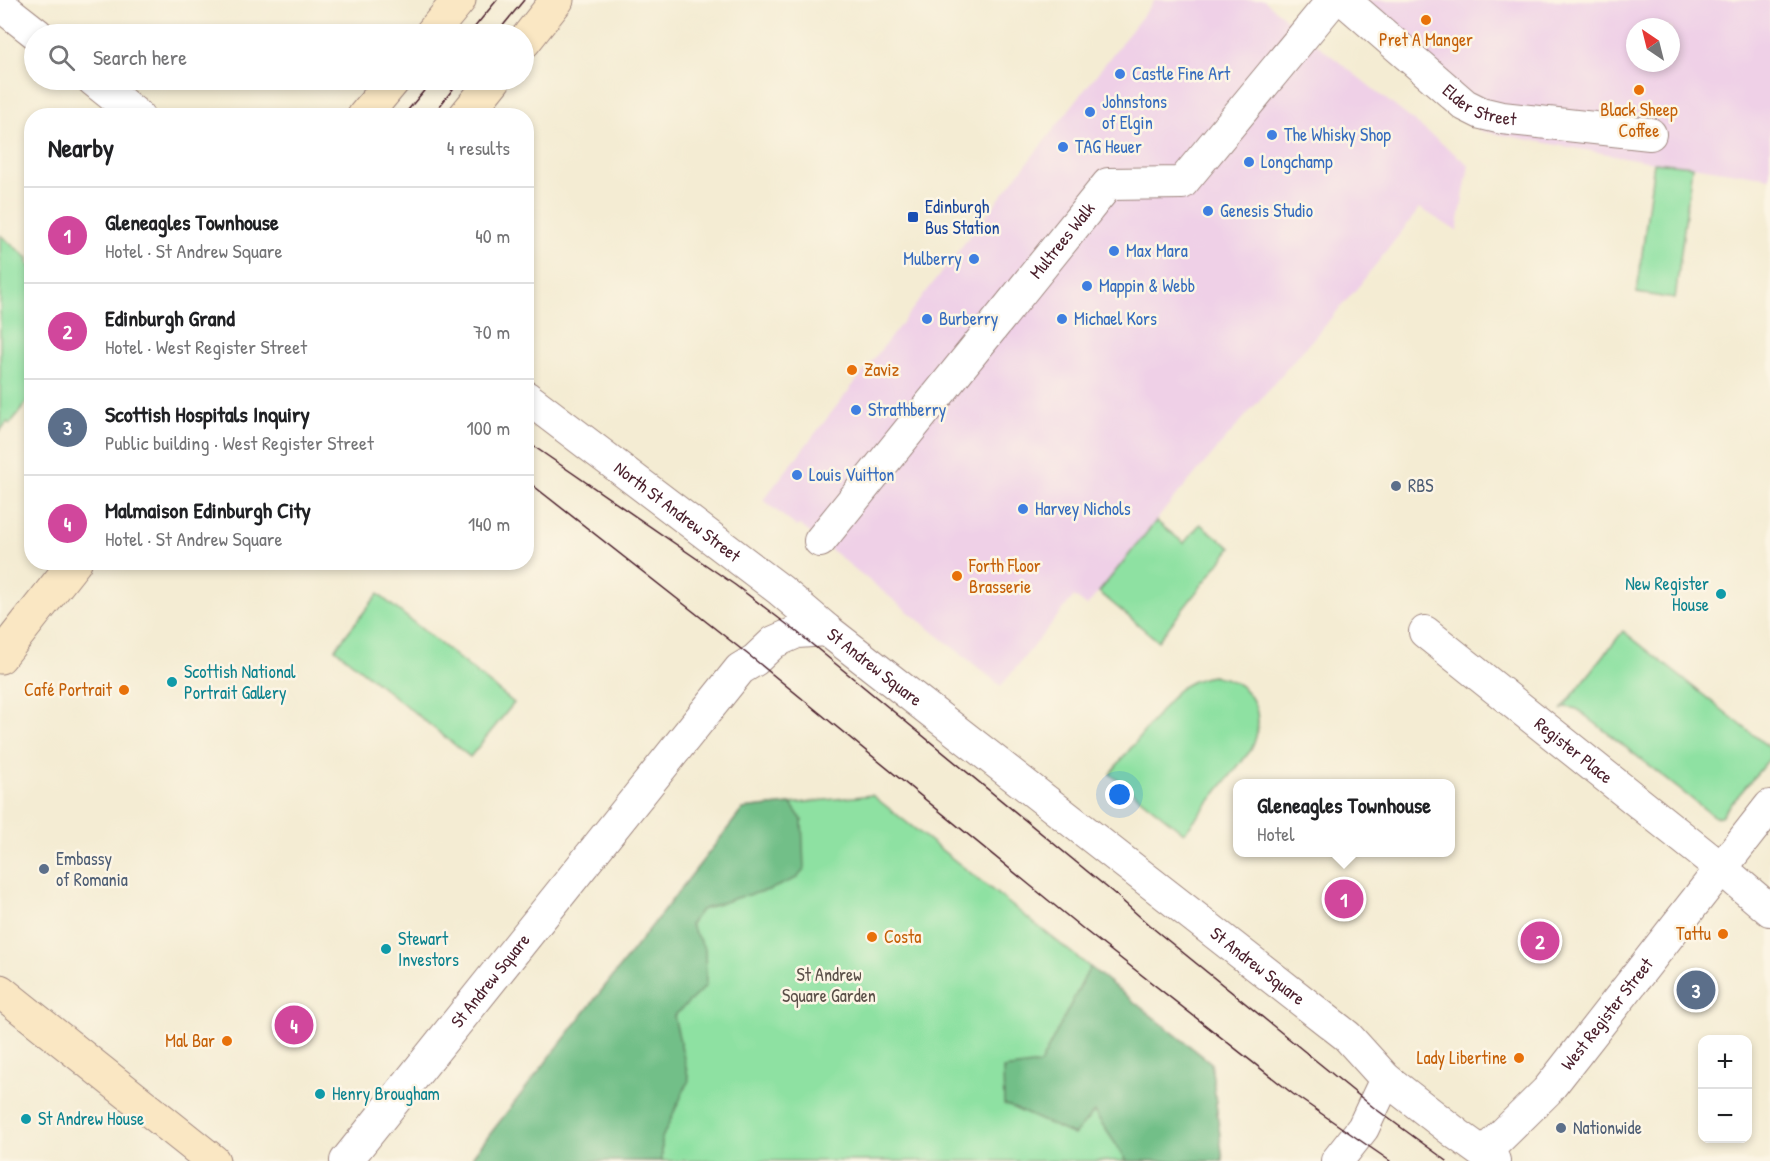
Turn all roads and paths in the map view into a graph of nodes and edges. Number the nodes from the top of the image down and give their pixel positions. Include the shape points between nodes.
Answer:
1 (459, 0) edge
2 (557, 0) edge
3 (1334, 0) edge
4 (1344, 0) edge
5 (4, 4) edge
6 (26, 24) edge
7 (439, 24) edge
8 (534, 29) edge
9 (106, 90) edge
10 (386, 90) edge
11 (486, 90) edge
12 (128, 108) edge
13 (371, 108) edge
14 (471, 108) edge
15 (1650, 134) dead end
16 (534, 404) edge
17 (820, 541) dead end
18 (69, 570) edge
19 (827, 630) junction
20 (1425, 632) dead end
21 (0, 657) edge
22 (1770, 806) edge
23 (1722, 869) junction
24 (1770, 910) edge
25 (0, 991) edge
26 (1386, 1080) junction
27 (1489, 1157) edge
28 (213, 1161) edge
29 (346, 1161) edge
30 (1337, 1161) edge

1 - 7 street
2 - 8 street
3 - 17 street, Multrees Walk via 1182,183 1108,184
4 - 15 street, Elder Street via 1465,105 1481,113
5 - 6 street
9 - 12 street
10 - 13 street
11 - 14 street
16 - 19 street, North St Andrew Street
18 - 21 street
19 - 26 street, St Andrew Square via 1347,1036
19 - 29 street, St Andrew Square via 789,635 740,669
20 - 23 street, Register Place
22 - 23 street, West Register Street
23 - 24 street
23 - 27 street, West Register Street via 1554,1084
25 - 28 street
26 - 27 street, St Andrew Square
26 - 30 street via 1363,1128

